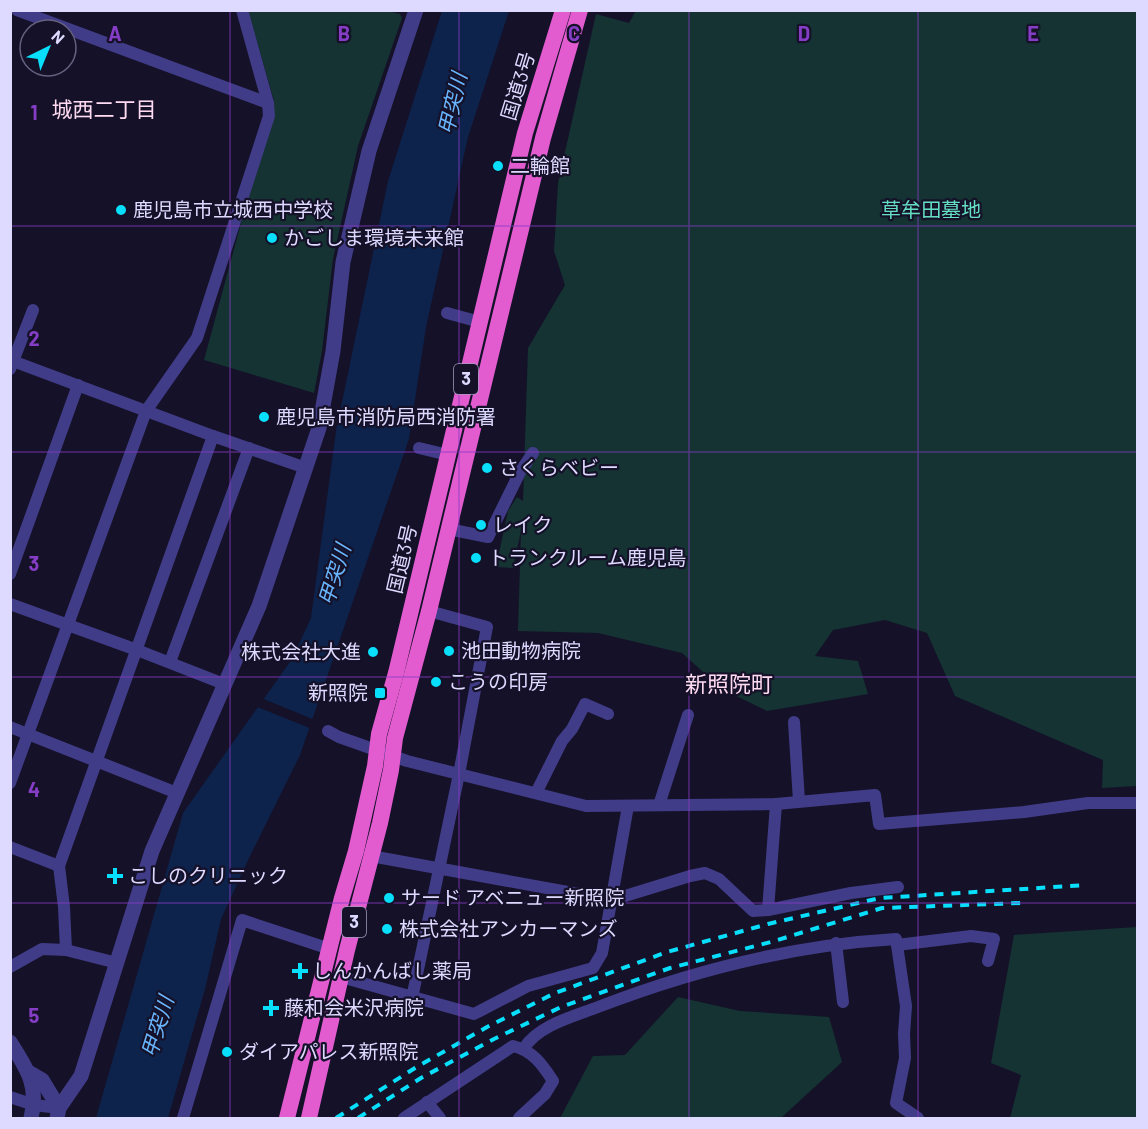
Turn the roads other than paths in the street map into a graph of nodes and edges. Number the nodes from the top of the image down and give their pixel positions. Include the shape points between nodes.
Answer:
1 (17, 10) edge
2 (242, 10) edge
3 (563, 10) edge
4 (580, 10) edge
5 (414, 11) edge
6 (268, 103) junction
7 (33, 310) dead end
8 (447, 313) dead end
9 (480, 322) junction
10 (12, 363) edge
11 (78, 386) junction
12 (146, 411) junction
13 (213, 436) junction
14 (249, 448) junction
15 (419, 448) dead end
16 (533, 453) dead end
17 (448, 455) junction
18 (306, 468) junction
19 (448, 530) junction
20 (10, 574) edge
21 (10, 604) edge
22 (429, 611) junction
23 (68, 625) junction
24 (137, 650) junction
25 (170, 662) junction
26 (224, 684) junction
27 (608, 714) dead end
28 (688, 715) dead end
29 (794, 722) dead end
30 (10, 727) edge
31 (328, 731) dead end
32 (28, 734) junction
33 (385, 753) junction
34 (97, 760) junction
35 (459, 774) junction
36 (10, 783) edge
37 (177, 793) junction
38 (536, 793) junction
39 (799, 801) junction
40 (1137, 803) edge
41 (776, 804) junction
42 (659, 805) junction
43 (628, 806) junction
44 (10, 847) edge
45 (371, 856) junction
46 (59, 866) junction
47 (439, 870) junction
48 (898, 887) dead end
49 (612, 900) junction
50 (768, 910) junction
51 (836, 944) junction
52 (897, 945) junction
53 (330, 949) junction
54 (66, 950) junction
55 (988, 961) dead end
56 (117, 963) junction
57 (10, 967) edge
58 (341, 977) junction
59 (412, 998) junction
60 (843, 1002) dead end
61 (10, 1042) edge
62 (524, 1048) junction
63 (30, 1073) junction
64 (10, 1097) edge
65 (427, 1102) junction
66 (32, 1112) edge
67 (58, 1113) edge
68 (183, 1119) edge
69 (287, 1119) edge
70 (309, 1119) edge
71 (404, 1119) edge
72 (440, 1119) edge
73 (519, 1119) edge
74 (918, 1119) edge

1 - 6 street
2 - 6 street
3 - 9 highway, 国道3号 / 3 via 525,133
4 - 19 highway, 国道3号 / 3 via 540,150
5 - 18 street via 369,152 343,262 333,351 319,428
6 - 12 street via 269,116 197,339
7 - 10 street
8 - 9 street
9 - 17 highway, 国道3号 / 3
10 - 11 street
11 - 12 street
11 - 20 street
12 - 13 street
12 - 23 street
13 - 14 street
13 - 24 street
14 - 18 street
14 - 25 street
15 - 17 street
16 - 19 street via 488,537
17 - 33 highway, 国道3号 / 3 via 379,734
18 - 26 street via 259,606
19 - 22 highway, 国道3号 / 3
21 - 23 street
22 - 33 highway, 国道3号 / 3 via 395,738
22 - 35 street via 487,627
23 - 24 street
23 - 32 street
24 - 25 street
24 - 34 street
25 - 26 street
26 - 37 street
27 - 38 street via 585,704
28 - 42 street
29 - 39 street
30 - 32 street
31 - 33 street
32 - 34 street
32 - 36 street
33 - 35 street
33 - 45 highway, 国道3号 / 3 via 380,824
33 - 53 highway, 国道3号 / 3 via 375,766
34 - 37 street
34 - 46 street
35 - 38 street
35 - 47 street
37 - 56 street via 152,851
38 - 43 street via 586,806
39 - 40 street via 875,795 879,824 1088,803
39 - 41 street
41 - 42 street
41 - 50 street
42 - 43 street
43 - 49 street
44 - 46 street
45 - 47 street
45 - 58 highway, 国道3号 / 3
46 - 54 street
47 - 49 street
47 - 59 street
48 - 50 street
49 - 50 street via 705,873 719,879 753,911
49 - 59 street via 602,953 593,968 528,986 474,1014
51 - 52 street via 896,939
51 - 60 street
51 - 62 street via 709,970 644,989 541,1031
52 - 55 street via 986,937 994,939
52 - 74 street via 906,1006 905,1058 896,1103
53 - 68 street via 242,920
53 - 69 highway, 国道3号 / 3
54 - 56 street
54 - 57 street via 42,949
56 - 67 street via 81,1076
58 - 59 street
58 - 70 highway, 国道3号 / 3
61 - 63 street
62 - 65 street via 513,1046
62 - 73 street via 540,1061 553,1081
63 - 66 street
63 - 67 street via 42,1080
64 - 66 street
65 - 71 street
65 - 72 street
66 - 67 street

